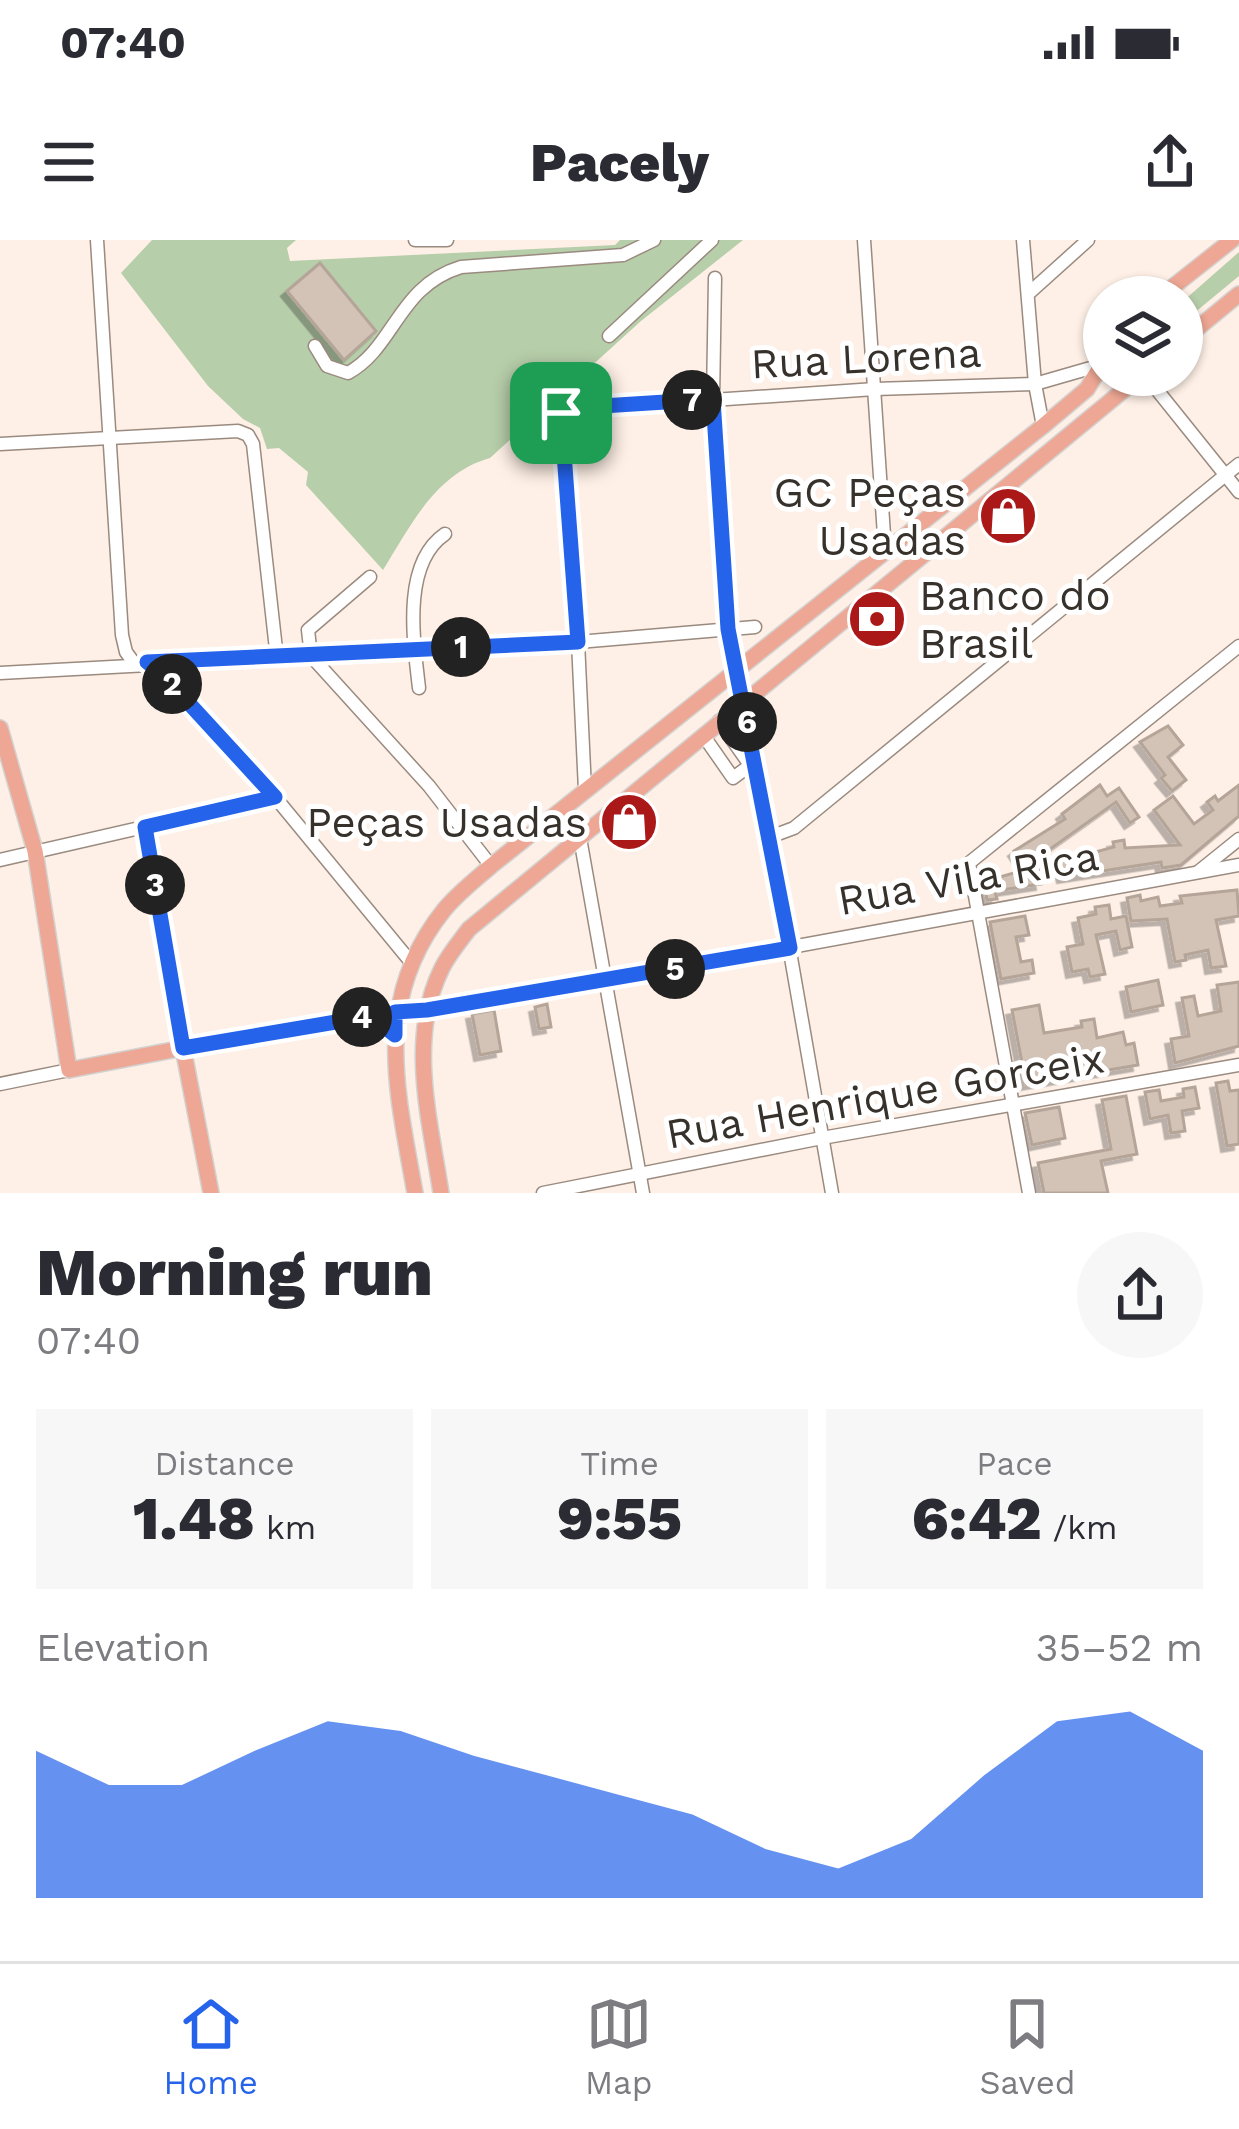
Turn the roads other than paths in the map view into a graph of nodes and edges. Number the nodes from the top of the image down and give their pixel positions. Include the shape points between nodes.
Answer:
1 (97, 240) edge
2 (415, 240) edge
3 (447, 240) edge
4 (654, 240) edge
5 (864, 240) edge
6 (1023, 240) edge
7 (1088, 240) edge
8 (1232, 240) edge
9 (709, 241) edge
10 (1187, 276) edge
11 (1193, 276) edge
12 (715, 278) dead end
13 (1028, 294) junction
14 (1239, 294) edge
15 (1203, 324) edge
16 (609, 337) dead end
17 (315, 346) dead end
18 (1083, 369) edge
19 (1035, 384) junction
20 (875, 389) junction
21 (1083, 392) edge
22 (1117, 396) edge
23 (1160, 396) edge
24 (713, 399) junction
25 (1042, 427) junction
26 (112, 436) junction
27 (0, 444) edge
28 (1239, 464) edge
29 (1226, 476) junction
30 (1239, 492) edge
31 (445, 534) dead end
32 (885, 550) junction
33 (370, 577) dead end
34 (754, 627) dead end
35 (728, 629) junction
36 (578, 642) junction
37 (1239, 646) edge
38 (415, 650) junction
39 (311, 656) junction
40 (277, 658) junction
41 (141, 663) junction
42 (739, 670) junction
43 (0, 673) edge
44 (419, 688) dead end
45 (743, 702) junction
46 (719, 721) junction
47 (748, 726) junction
48 (0, 728) edge
49 (703, 736) junction
50 (731, 738) junction
51 (713, 751) junction
52 (753, 763) junction
53 (585, 790) junction
54 (275, 797) junction
55 (145, 827) junction
56 (770, 837) junction
57 (580, 838) junction
58 (1239, 839) edge
59 (35, 851) junction
60 (0, 860) edge
61 (1239, 865) edge
62 (491, 866) junction
63 (1197, 873) junction
64 (979, 913) junction
65 (790, 948) junction
66 (410, 961) junction
67 (605, 981) junction
68 (427, 1010) junction
69 (395, 1012) junction
70 (371, 1016) junction
71 (395, 1035) junction
72 (183, 1048) junction
73 (1239, 1065) edge
74 (69, 1070) junction
75 (0, 1084) edge
76 (1013, 1105) junction
77 (822, 1138) junction
78 (640, 1175) junction
79 (211, 1193) edge
80 (415, 1193) edge
81 (441, 1193) edge
82 (543, 1193) edge
83 (644, 1193) edge
84 (832, 1193) edge
85 (1029, 1193) edge

1 - 26 street
2 - 3 street
4 - 17 street via 622,255 442,273 348,373 327,366
5 - 20 street
6 - 13 street
7 - 13 street
8 - 10 main road
8 - 11 main road
9 - 16 street
12 - 24 street
13 - 19 street
14 - 15 main road
18 - 19 street, Rua Lorena
19 - 20 street, Rua Lorena
19 - 25 street
20 - 24 street, Rua Lorena
20 - 32 street
21 - 25 main road
22 - 45 main road
23 - 29 street
24 - 35 street
24 - 36 street, Rua Lorena via 561,413
25 - 32 main road
26 - 27 street
26 - 40 street via 248,435
26 - 41 street via 122,635 126,652
28 - 29 street
29 - 30 street
29 - 56 street via 794,828
31 - 38 street via 421,569
32 - 42 main road
33 - 39 street via 308,630
34 - 35 street
35 - 36 street
35 - 42 street
36 - 38 street
36 - 53 street
37 - 64 street via 970,863
38 - 39 street
38 - 44 street
39 - 40 street
39 - 62 street
40 - 41 street
41 - 43 street
41 - 54 street via 163,675
42 - 45 street
42 - 53 main road
45 - 46 main road
45 - 47 street
46 - 49 main road
46 - 50 street
47 - 50 street
47 - 52 street
48 - 59 main road
49 - 51 street
49 - 57 main road
50 - 51 street
50 - 52 street
51 - 52 street via 733,778
52 - 56 street
53 - 62 main road
54 - 55 street
54 - 66 street
55 - 59 street
55 - 72 street
56 - 65 street
57 - 67 street
57 - 68 main road via 469,929 442,966
58 - 63 street
59 - 60 street
59 - 74 main road
61 - 63 street, Rua Vila Rica
62 - 66 main road via 445,908
63 - 64 street, Rua Vila Rica
64 - 65 street, Rua Vila Rica
64 - 76 street
65 - 67 street, Rua Vila Rica
65 - 77 street
66 - 69 main road
67 - 68 street, Rua Vila Rica
67 - 78 street
68 - 69 street, Rua Vila Rica
68 - 81 main road via 424,1084
69 - 70 street, Rua Vila Rica
69 - 71 main road
70 - 71 main road
70 - 72 street, Rua Vila Rica
71 - 80 main road
72 - 74 main road, Rua Vila Rica
72 - 79 main road
73 - 76 street, Rua Henrique Gorceix
74 - 75 street, Rua Vila Rica
76 - 77 street, Rua Henrique Gorceix
76 - 85 street
77 - 78 street, Rua Henrique Gorceix
77 - 84 street
78 - 82 street, Rua Henrique Gorceix
78 - 83 street

